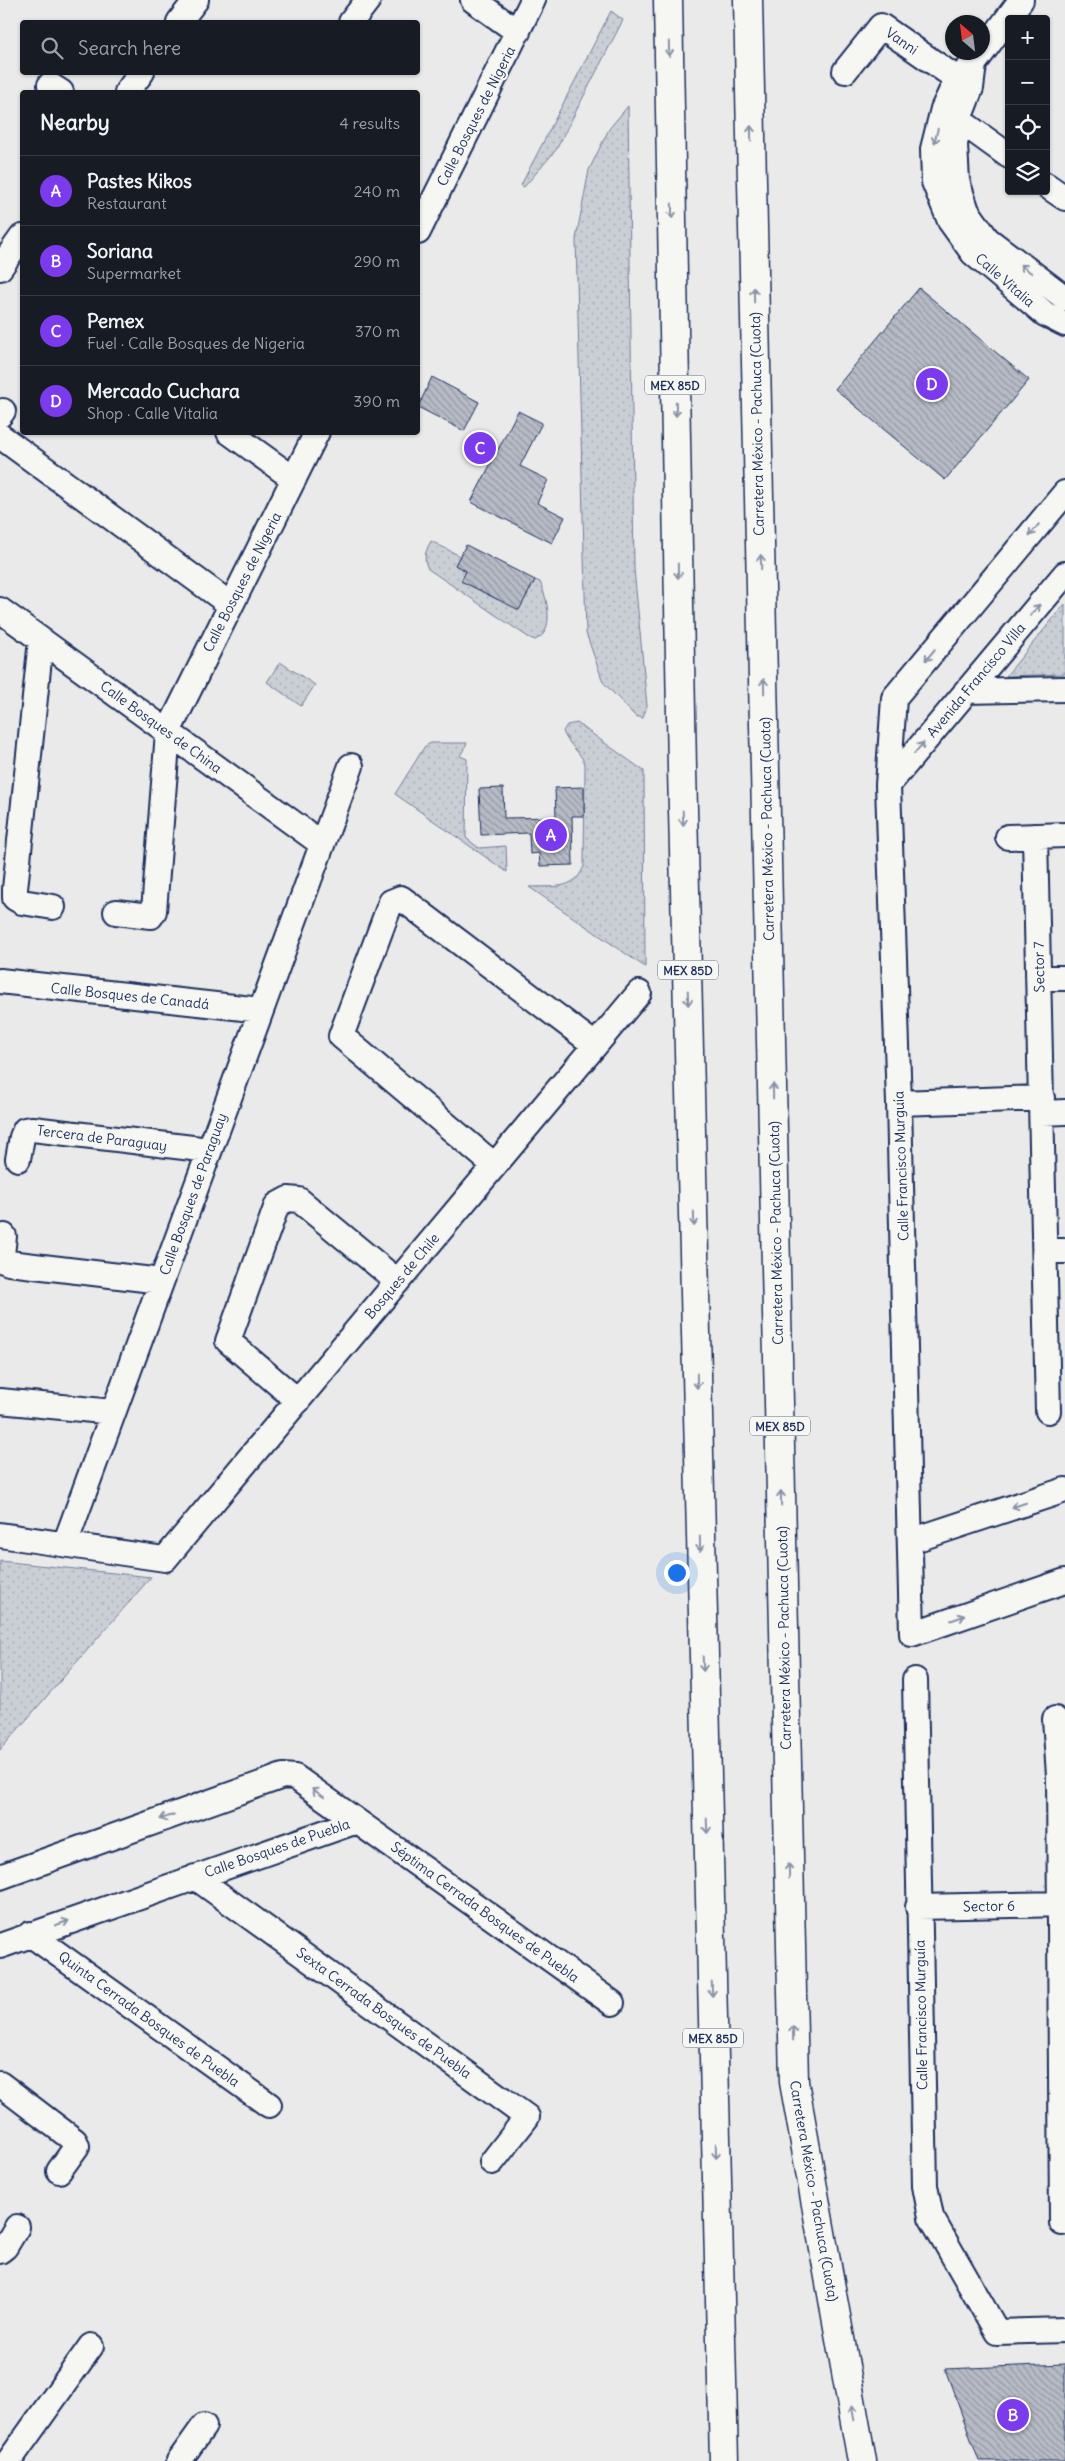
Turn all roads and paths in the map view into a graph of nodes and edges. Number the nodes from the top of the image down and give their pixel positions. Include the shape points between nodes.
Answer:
1 (196, 0) edge
2 (368, 0) edge
3 (473, 0) edge
4 (534, 0) edge
5 (668, 0) edge
6 (748, 0) edge
7 (1021, 0) edge
8 (181, 20) edge
9 (353, 20) edge
10 (518, 32) junction
11 (845, 71) dead end
12 (140, 75) edge
13 (967, 77) junction
14 (128, 90) edge
15 (951, 114) junction
16 (1005, 153) edge
17 (1050, 187) edge
18 (1065, 198) edge
19 (420, 228) edge
20 (20, 240) edge
21 (980, 246) junction
22 (0, 268) edge
23 (1065, 298) edge
24 (1065, 324) edge
25 (233, 435) edge
26 (316, 435) edge
27 (0, 436) edge
28 (294, 479) junction
29 (1065, 493) edge
30 (1065, 574) edge
31 (231, 605) junction
32 (0, 610) edge
33 (41, 640) junction
34 (1065, 689) edge
35 (966, 691) junction
36 (168, 732) junction
37 (351, 766) dead end
38 (888, 785) junction
39 (1065, 835) edge
40 (1008, 836) dead end
41 (1035, 836) junction
42 (322, 844) junction
43 (53, 907) dead end
44 (116, 912) dead end
45 (1039, 978) junction
46 (1065, 978) edge
47 (0, 981) edge
48 (639, 993) dead end
49 (261, 1010) junction
50 (595, 1045) junction
51 (899, 1102) junction
52 (1050, 1108) edge
53 (209, 1150) junction
54 (18, 1159) dead end
55 (494, 1165) junction
56 (4, 1236) dead end
57 (1055, 1251) edge
58 (161, 1281) junction
59 (397, 1281) junction
60 (1056, 1341) edge
61 (298, 1400) junction
62 (0, 1401) edge
63 (1048, 1411) dead end
64 (113, 1412) junction
65 (1065, 1490) edge
66 (0, 1535) edge
67 (912, 1541) junction
68 (65, 1544) junction
69 (1065, 1580) edge
70 (915, 1680) dead end
71 (1059, 1734) edge
72 (1062, 1775) edge
73 (358, 1821) junction
74 (0, 1877) edge
75 (195, 1877) junction
76 (1062, 1905) edge
77 (918, 1907) junction
78 (30, 1934) junction
79 (0, 1946) edge
80 (612, 2003) dead end
81 (1063, 2040) edge
82 (0, 2084) edge
83 (269, 2105) dead end
84 (492, 2162) dead end
85 (59, 2172) dead end
86 (1063, 2180) edge
87 (1062, 2223) dead end
88 (17, 2227) dead end
89 (0, 2251) edge
90 (1065, 2330) edge
91 (91, 2346) dead end
92 (204, 2426) dead end
93 (10, 2461) edge
94 (179, 2461) edge
95 (724, 2461) edge
96 (862, 2461) edge

1 - 8 street
2 - 9 street
3 - 10 street
4 - 10 street, Calle Bosques de Nigeria
5 -> 95 highway, MEX 85D via 682,759
96 -> 6 highway, Carretera México - Pachuca (Cuota) / MEX 85D via 794,2082
7 - 13 street, Calle Vitalia
10 - 19 street, Calle Bosques de Nigeria
11 - 13 street, Vanni via 881,26
12 - 14 street
13 - 15 street, Calle Vitalia
15 - 16 street
15 - 21 street, Calle Vitalia via 933,149 934,182 950,221
17 - 18 street
20 - 22 street
23 -> 21 street, Calle Vitalia
21 - 24 street, Calle Vitalia via 1045,314
25 - 28 street
26 - 28 street, Calle Bosques de Nigeria
27 - 31 street
28 - 31 street, Calle Bosques de Nigeria
29 -> 38 street, Calle Francisco Murguía via 894,698
35 -> 30 street, Avenida Francisco Villa
31 - 36 street, Calle Bosques de Nigeria
32 - 33 street, Calle Bosques de China
33 - 36 street, Calle Bosques de China
33 - 43 street via 15,890 16,898 22,902
34 - 35 street
38 -> 35 street, Avenida Francisco Villa
36 - 42 street, Calle Bosques de China
36 - 44 street via 154,911 151,916
37 - 42 street, Calle Bosques de Paraguay
38 - 51 street, Calle Francisco Murguía
39 - 41 street
40 - 41 street
41 - 45 street, Sector 7
42 - 49 street, Calle Bosques de Paraguay
45 - 46 street
45 - 52 street, Sector 7
47 - 49 street, Calle Bosques de Canadá
48 - 50 street, Bosques de Chile
49 - 53 street, Calle Bosques de Paraguay
50 - 55 street, Bosques de Chile
50 - 55 street via 401,898 391,902 341,1036
51 - 52 street
51 - 67 street, Calle Francisco Murguía
52 - 57 street, Sector 7
53 - 54 street, Tercera de Paraguay via 33,1129 25,1130
53 - 58 street, Calle Bosques de Paraguay
55 - 59 street, Bosques de Chile
56 - 58 street via 2,1256 9,1263
57 - 60 street, Sector 7
58 - 64 street, Calle Bosques de Paraguay
59 - 61 street, Bosques de Chile
59 - 61 street via 299,1200 288,1199 278,1205 228,1341
60 - 63 street, Sector 7
61 - 68 street, Bosques de Chile via 165,1559
62 - 64 street
64 - 68 street, Calle Bosques de Paraguay
65 -> 67 street
66 - 68 street
67 -> 69 street, Calle Francisco Murguía via 912,1634
70 - 77 street, Calle Francisco Murguía
71 - 72 street
72 - 76 street
73 -> 74 street, Calle Bosques de Puebla via 295,1777 282,1776
73 - 75 street, Calle Bosques de Puebla
73 - 80 street, Séptima Cerrada Bosques de Puebla
78 -> 75 street, Calle Bosques de Puebla
75 - 84 street, Sexta Cerrada Bosques de Puebla via 527,2117
76 - 77 street, Sector 6
76 - 81 street
77 - 90 street, Calle Francisco Murguía via 925,2186 931,2217 997,2332
78 - 79 street, Calle Bosques de Puebla
78 - 83 street, Quinta Cerrada Bosques de Puebla
81 - 86 street
82 - 85 street via 75,2141 77,2146
86 - 87 street
88 - 89 street
91 - 93 street
92 - 94 street

